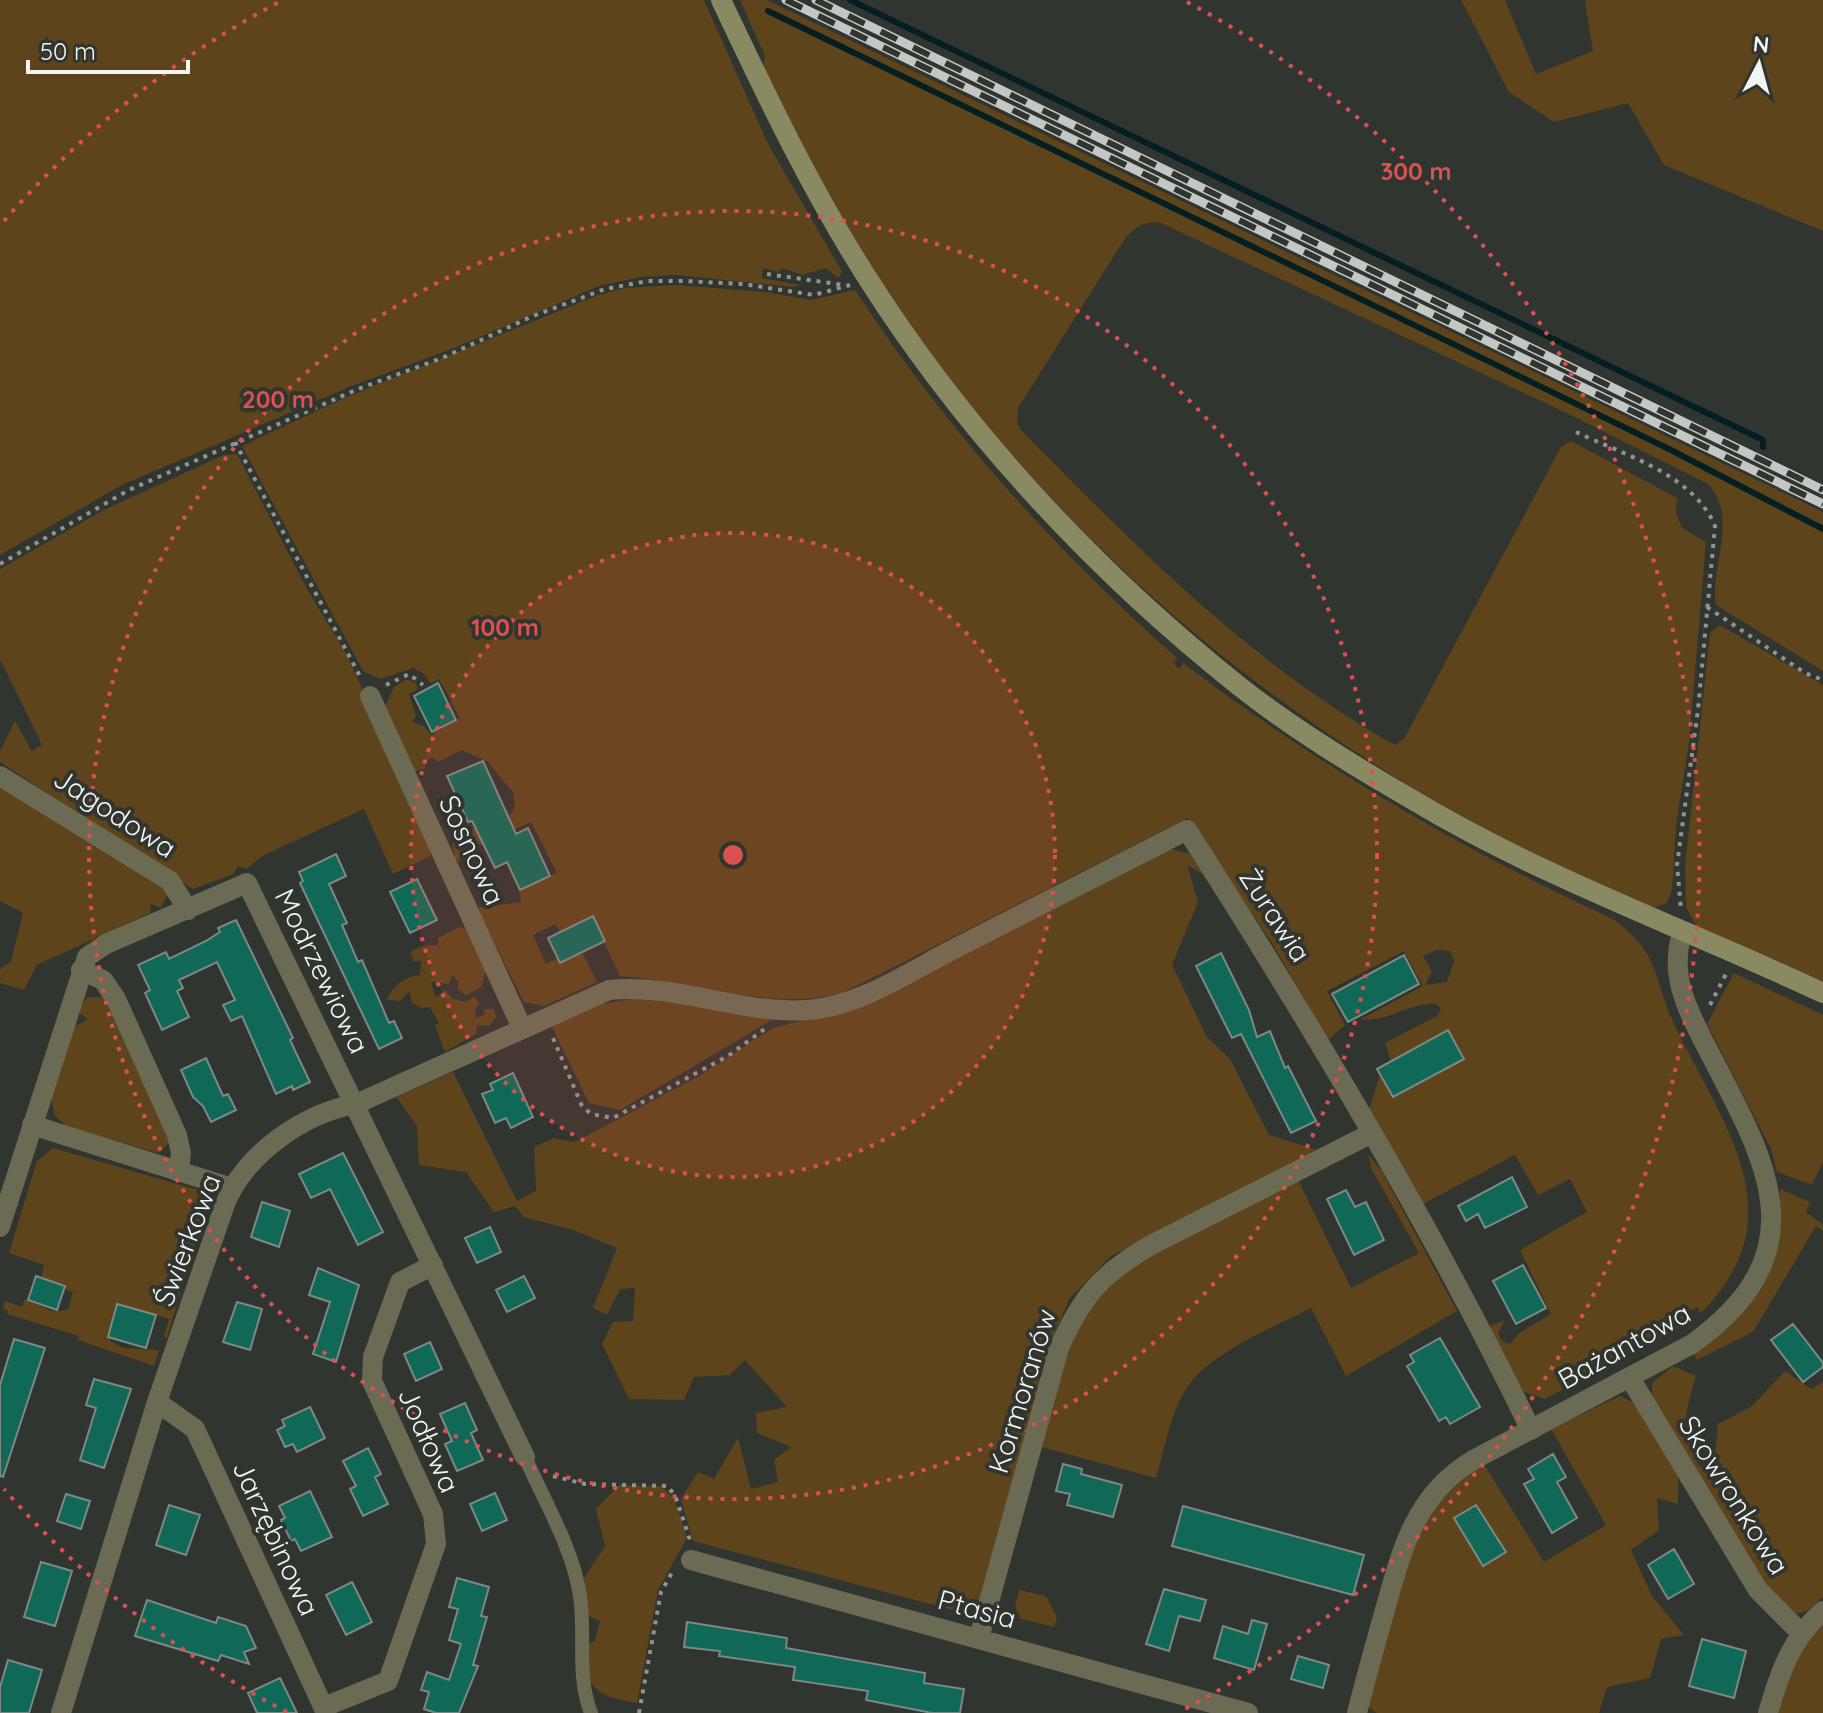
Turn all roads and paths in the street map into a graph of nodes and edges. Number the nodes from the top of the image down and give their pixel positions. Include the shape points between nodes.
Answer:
1 (724, 7) edge
2 (767, 274) dead end
3 (860, 282) junction
4 (1576, 432) dead end
5 (235, 442) junction
6 (0, 564) edge
7 (1706, 607) junction
8 (1823, 680) edge
9 (423, 685) dead end
10 (370, 696) junction
11 (0, 776) edge
12 (188, 910) junction
13 (1683, 931) junction
14 (1737, 953) junction
15 (81, 970) junction
16 (1823, 993) edge
17 (782, 1008) junction
18 (545, 1017) junction
19 (1703, 1018) dead end
20 (522, 1028) junction
21 (356, 1104) junction
22 (32, 1125) junction
23 (1372, 1133) junction
24 (179, 1172) junction
25 (232, 1188) junction
26 (0, 1227) edge
27 (433, 1265) junction
28 (1630, 1378) junction
29 (157, 1402) junction
30 (1531, 1430) junction
31 (525, 1457) junction
32 (691, 1560) junction
33 (675, 1578) dead end
34 (665, 1583) junction
35 (1823, 1611) edge
36 (1801, 1633) junction
37 (979, 1638) junction
38 (325, 1710) edge
39 (61, 1713) edge
40 (591, 1713) edge
41 (639, 1713) edge
42 (1248, 1713) edge
43 (1357, 1713) edge
44 (1768, 1713) edge

1 - 3 main road
2 - 3 path via 831,285
3 - 5 path via 814,295 686,281 605,289
3 - 13 main road via 995,450 1069,532 1241,687 1415,802
4 - 7 path via 1660,472 1706,507 1716,542
5 - 6 path via 129,490
5 - 10 path
7 - 8 path
7 - 13 path via 1677,865
9 - 10 path via 409,674
10 - 20 street, Sosnowa
11 - 12 street, Jagodowa via 170,881
12 - 15 street, Modrzewiowa via 98,948
12 - 21 street, Modrzewiowa via 247,883
13 - 14 main road
13 - 28 street, Bażantowa via 1677,957 1681,989 1759,1150 1768,1178 1769,1230 1763,1259 1746,1294 1721,1323
14 - 16 main road
14 - 19 path
15 - 22 street, Modrzewiowa
15 - 24 street via 103,980 116,999 177,1135
17 - 18 street, Świerkowa via 649,990 609,990
17 - 18 path via 728,1056 613,1118 591,1114 582,1106
17 - 23 street, Żurawia via 833,1006 866,993 1187,830 1292,994
18 - 20 street, Świerkowa
20 - 21 street, Świerkowa
21 - 25 street, Świerkowa via 281,1138
21 - 27 street, Modrzewiowa
22 - 24 street
22 - 26 street, Modrzewiowa
23 - 30 street, Żurawia
23 - 37 street, Kormoranów via 1118,1264 1079,1305 1059,1348
24 - 25 street
25 - 29 street, Świerkowa
27 - 31 street, Modrzewiowa
27 - 38 street, Jodłowa via 400,1282 373,1357 372,1381 433,1514 436,1544 388,1681
28 - 30 street, Bażantowa
28 - 36 street, Skowronkowa via 1758,1590
29 - 38 street, Jarzębinowa via 195,1429
29 - 39 street, Świerkowa
30 - 43 street, Bażantowa via 1453,1473 1422,1507 1402,1549
31 - 32 path via 548,1474 575,1482 668,1486 692,1545
31 - 40 lane via 574,1567 581,1598 580,1667
32 - 34 path via 679,1563
32 - 37 street, Ptasia
33 - 34 path
34 - 41 path
35 - 36 street
36 - 44 street
37 - 42 street, Ptasia

